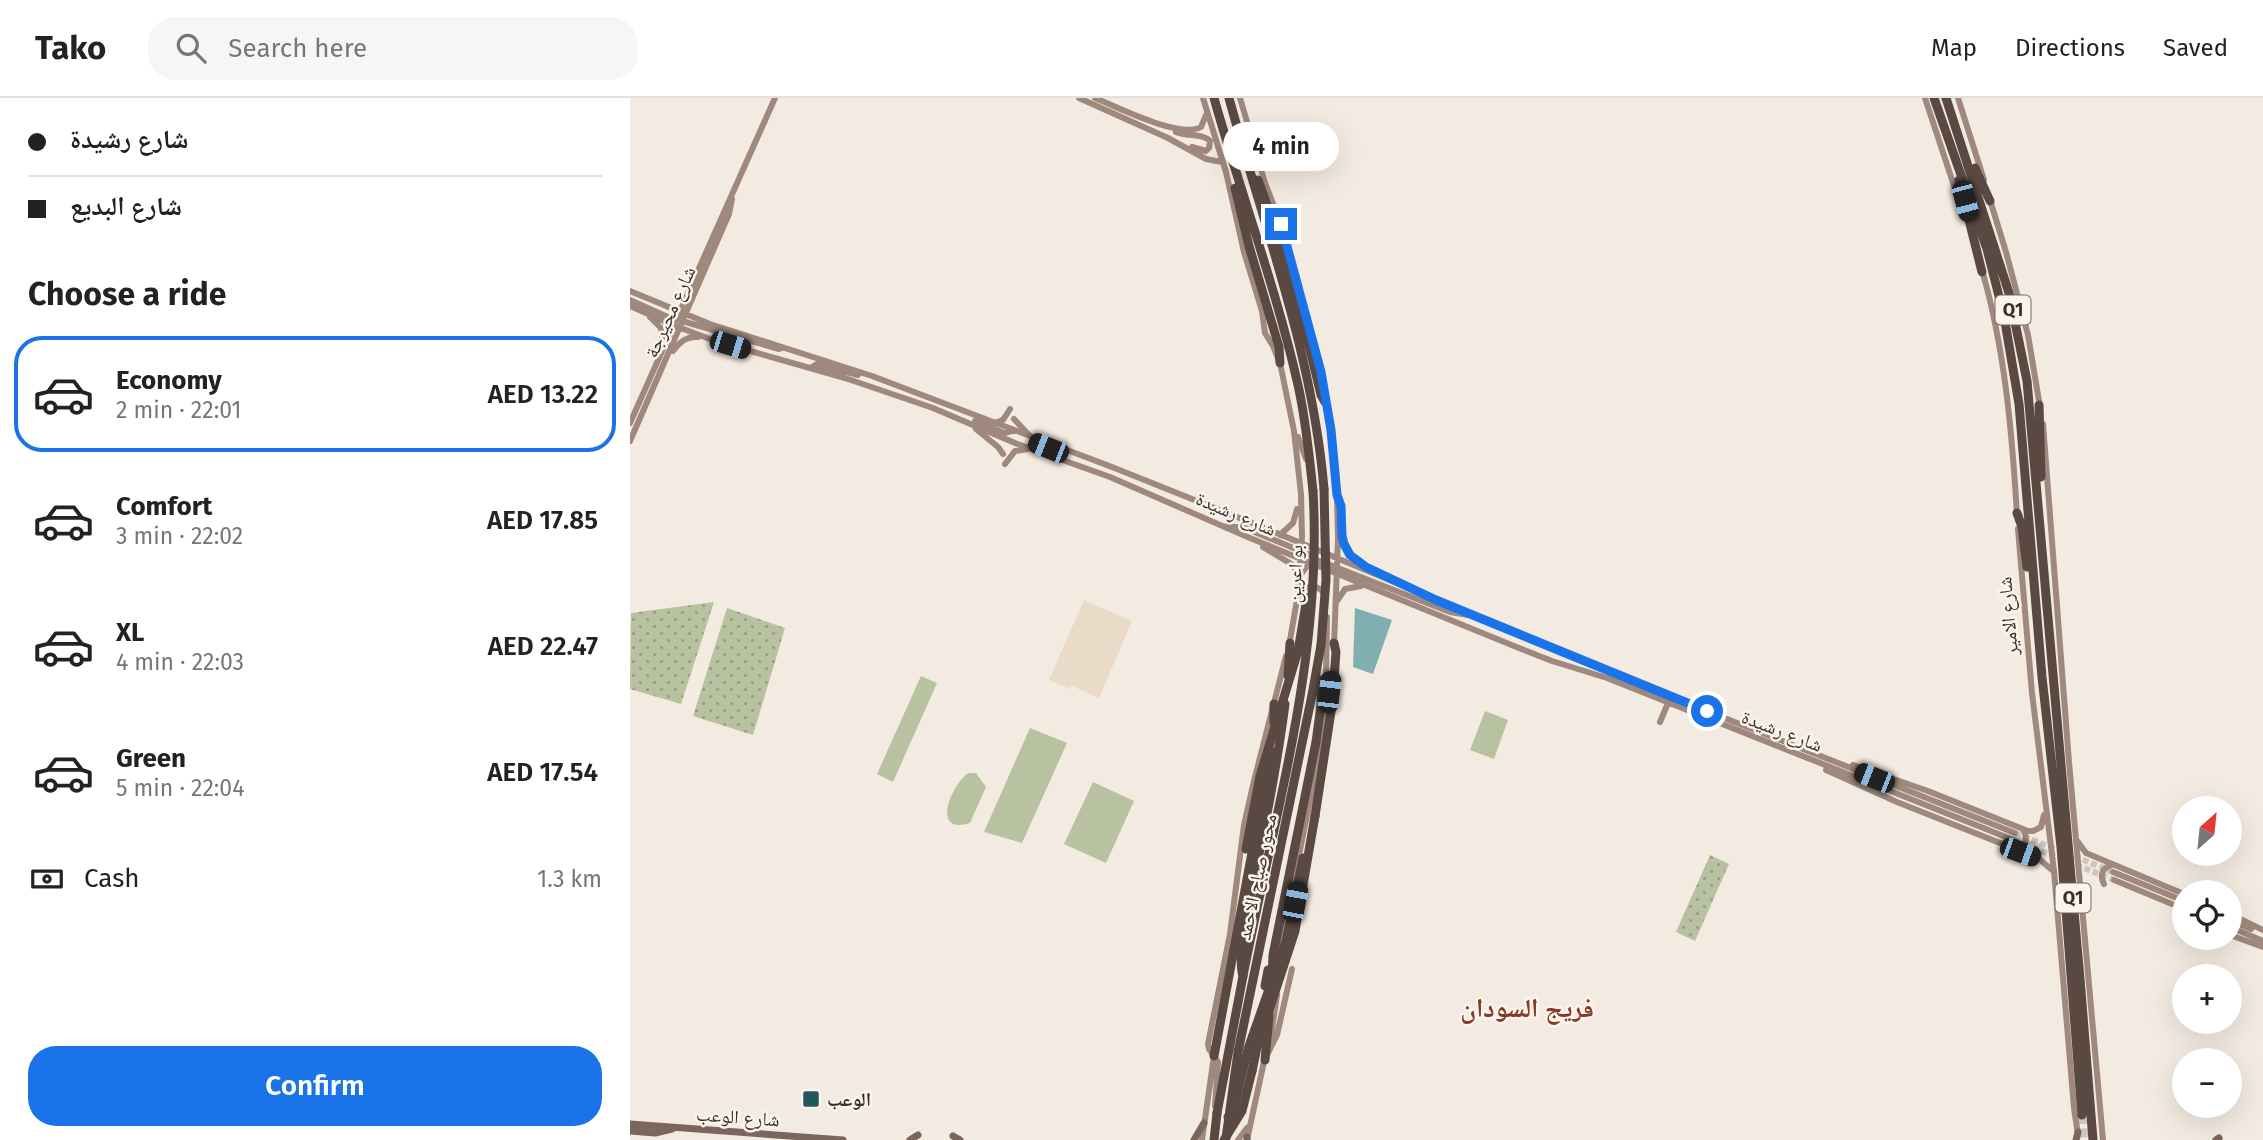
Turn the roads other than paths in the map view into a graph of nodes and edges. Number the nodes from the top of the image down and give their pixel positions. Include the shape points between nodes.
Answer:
1 (775, 98) edge
2 (1079, 98) edge
3 (1095, 98) edge
4 (1203, 98) edge
5 (1214, 98) edge
6 (1230, 98) edge
7 (1240, 98) edge
8 (1925, 98) edge
9 (1934, 98) edge
10 (1946, 98) edge
11 (1958, 98) edge
12 (1206, 109) junction
13 (1954, 122) junction
14 (1155, 123) junction
15 (1168, 138) junction
16 (1244, 153) junction
17 (1957, 158) junction
18 (1222, 162) junction
19 (1233, 162) junction
20 (1990, 201) junction
21 (1982, 272) junction
22 (630, 291) edge
23 (689, 299) junction
24 (630, 300) edge
25 (630, 306) edge
26 (662, 306) junction
27 (645, 314) junction
28 (680, 321) junction
29 (710, 324) junction
30 (715, 341) junction
31 (662, 349) junction
32 (791, 350) junction
33 (667, 358) junction
34 (1280, 363) junction
35 (810, 368) junction
36 (890, 383) junction
37 (1325, 402) junction
38 (2039, 405) junction
39 (933, 408) junction
40 (1010, 409) dead end
41 (1014, 419) dead end
42 (630, 423) edge
43 (969, 423) junction
44 (994, 423) junction
45 (1012, 431) junction
46 (1294, 431) junction
47 (1006, 439) junction
48 (630, 440) edge
49 (1034, 450) junction
50 (1066, 451) junction
51 (1003, 454) dead end
52 (1005, 464) dead end
53 (1112, 467) junction
54 (1301, 494) junction
55 (1337, 495) junction
56 (2017, 513) junction
57 (1221, 526) junction
58 (2040, 531) junction
59 (1280, 535) junction
60 (1250, 538) junction
61 (1338, 538) junction
62 (1315, 550) junction
63 (1301, 551) junction
64 (1329, 555) junction
65 (1320, 559) junction
66 (1311, 563) junction
67 (1337, 566) junction
68 (1314, 574) junction
69 (1299, 578) junction
70 (1366, 586) junction
71 (1298, 594) junction
72 (1436, 600) junction
73 (1336, 603) junction
74 (2037, 606) junction
75 (1474, 615) junction
76 (1290, 643) junction
77 (1334, 643) junction
78 (1321, 645) junction
79 (1321, 680) junction
80 (1329, 692) junction
81 (1668, 703) junction
82 (1274, 704) junction
83 (1660, 722) dead end
84 (1827, 759) junction
85 (1811, 760) junction
86 (1319, 787) junction
87 (2044, 793) junction
88 (2023, 829) junction
89 (2077, 841) junction
90 (2009, 847) junction
91 (2054, 871) junction
92 (2114, 872) junction
93 (2104, 884) dead end
94 (2172, 890) edge
95 (2172, 896) edge
96 (2172, 903) edge
97 (1240, 919) junction
98 (2242, 920) edge
99 (2242, 924) edge
100 (2263, 931) edge
101 (2242, 932) edge
102 (2242, 940) edge
103 (2263, 941) edge
104 (2263, 948) edge
105 (2254, 950) dead end
106 (1277, 968) junction
107 (1242, 976) junction
108 (1257, 1047) junction
109 (1214, 1056) junction
110 (1265, 1060) junction
111 (2082, 1115) tunnel mouth
112 (1228, 1117) junction
113 (1250, 1121) junction
114 (1204, 1123) junction
115 (630, 1124) edge
116 (676, 1128) junction
117 (1213, 1128) junction
118 (630, 1131) edge
119 (918, 1135) dead end
120 (2079, 1138) edge
121 (1247, 1139) edge
122 (843, 1140) edge
123 (910, 1140) edge
124 (1194, 1140) edge
125 (1202, 1140) edge
126 (1213, 1140) edge
127 (1223, 1140) edge
128 (1238, 1140) edge
129 (2093, 1140) edge
130 (2103, 1140) edge

1 - 23 main road, شارع محيرجة
2 - 15 main road
3 - 14 main road
4 - 12 main road, بو اعرين
5 - 19 highway, بو اعرين
6 - 16 highway, بو اعرين
7 - 37 main road via 1308,320
8 - 21 main road, شارع الامير
9 - 17 highway, شارع الامير / Q1
10 - 13 highway, شارع الامير / Q1
11 - 20 main road
12 - 14 main road via 1203,124 1195,130
12 - 18 main road, بو اعرين
13 - 20 highway
13 - 58 highway, شارع الامير / Q1 via 1998,252 2019,335
14 - 15 main road via 1184,135 1205,136 1210,145 1201,151
15 - 18 main road via 1206,159
16 - 37 highway via 1275,227
16 - 78 highway, بو اعرين, bridge via 1315,416 1324,489 1326,580
17 - 21 highway
17 - 74 highway, شارع الامير / Q1 via 1987,248 2010,348
18 - 34 main road, بو اعرين via 1265,334
19 - 34 highway via 1249,246
19 - 68 highway, بو اعرين, bridge via 1296,376 1313,491
20 - 38 main road via 2028,335
21 - 56 main road, شارع الامير via 2004,375
22 - 26 main road
23 - 26 main road
23 - 28 main road, شارع محيرجة
23 - 29 main road
24 - 28 main road
25 - 27 main road
26 - 28 main road
27 - 28 main road
27 - 31 main road via 661,328
28 - 29 main road, شارع رشيدة
28 - 30 main road, شارع رشيدة
28 - 31 main road, شارع محيرجة
28 - 32 main road
28 - 33 main road, شارع محيرجة
29 - 32 main road, شارع رشيدة
30 - 33 main road via 690,337
30 - 35 main road, شارع رشيدة
31 - 42 main road, شارع محيرجة
32 - 36 main road, شارع رشيدة
33 - 48 main road, شارع محيرجة
34 - 46 main road, بو اعرين
35 - 36 main road via 817,364
35 - 39 main road, شارع رشيدة
36 - 44 main road, شارع رشيدة
37 - 55 main road
38 - 58 highway
38 - 89 main road
39 - 43 main road, شارع رشيدة
39 - 45 main road via 1002,432
40 - 44 main road via 1003,420
41 - 50 main road via 1027,434
43 - 47 main road, شارع رشيدة
43 - 51 main road
44 - 45 main road, شارع رشيدة
45 - 50 main road, شارع رشيدة
46 - 54 main road, بو اعرين
46 - 62 main road via 1309,470
47 - 49 main road, شارع رشيدة
47 - 53 main road via 1018,437
49 - 52 main road via 1017,450
49 - 57 main road, شارع رشيدة via 1110,477
50 - 53 main road, شارع رشيدة
53 - 59 main road, شارع رشيدة
54 - 59 main road via 1293,523
54 - 63 main road, بو اعرين
55 - 61 main road
55 - 72 main road via 1344,544 1350,555
56 - 74 highway
56 - 87 main road, شارع الامير
57 - 60 main road, شارع رشيدة
57 - 63 main road via 1245,528
58 - 129 highway, شارع الامير / Q1
59 - 63 main road, شارع رشيدة
60 - 63 main road, شارع رشيدة
60 - 69 main road via 1293,565
61 - 64 main road
61 - 67 main road
62 - 63 main road, شارع رشيدة
62 - 64 main road, شارع رشيدة
62 - 65 main road
63 - 65 main road
63 - 66 main road, شارع رشيدة
63 - 69 main road, بو اعرين
64 - 65 main road
64 - 67 main road, شارع رشيدة
65 - 66 main road
65 - 67 main road
66 - 67 main road, شارع رشيدة
66 - 69 main road
67 - 70 main road, شارع رشيدة
67 - 72 main road, شارع رشيدة
67 - 73 main road
67 - 75 main road via 1455,613
68 - 97 highway, bridge via 1308,580 1298,652 1260,776 1246,849
68 - 107 highway, بو اعرين, bridge via 1308,648 1292,739
69 - 71 main road, بو اعرين
70 - 73 main road via 1348,587
70 - 81 main road, شارع رشيدة
71 - 76 main road, بو اعرين
71 - 80 main road via 1315,587 1327,599
72 - 75 main road, شارع رشيدة
73 - 77 main road
74 - 111 highway, شارع الامير / Q1
75 - 84 main road, شارع رشيدة
76 - 82 main road, بو اعرين
76 - 107 highway via 1275,771 1241,958
77 - 80 main road
77 - 86 highway via 1332,705
78 - 79 highway, بو اعرين
78 - 112 highway, محور صباح الاحمد, bridge
79 - 108 highway, bridge via 1273,931
79 - 110 highway via 1318,733 1273,955
80 - 106 main road
81 - 83 main road
81 - 85 main road, شارع رشيدة
82 - 97 highway via 1274,737
82 - 109 main road, بو اعرين via 1244,825 1232,925 1208,1046
84 - 85 main road, شارع رشيدة via 2015,837
84 - 88 main road via 1928,791
85 - 90 main road via 1882,796
86 - 108 highway, bridge via 1295,931
86 - 112 highway, bridge via 1286,941
87 - 88 main road via 2042,824 2033,831
87 - 91 main road, شارع الامير
88 - 90 main road via 2024,844
89 - 92 main road
89 - 130 main road
90 - 91 main road via 2043,861
91 - 120 main road, شارع الامير
92 - 93 main road via 2104,870
92 - 94 main road
92 - 95 main road
92 - 96 main road
97 - 109 highway
98 - 100 main road
99 - 100 main road
101 - 103 main road
102 - 104 main road
104 - 105 main road
106 - 110 main road via 1275,1015
106 - 110 main road via 1284,975 1292,969 1277,1035
107 - 126 highway, بو اعرين, bridge
108 - 127 highway, bridge via 1244,1105
109 - 114 main road
109 - 117 main road via 1218,1062
110 - 113 main road
112 - 127 highway, bridge
113 - 121 main road
113 - 128 main road
114 - 124 main road
114 - 125 main road
115 - 116 main road, شارع الوعب
116 - 118 main road via 655,1133
116 - 122 main road, شارع الوعب
117 - 126 main road
117 - 127 main road
119 - 123 main road

